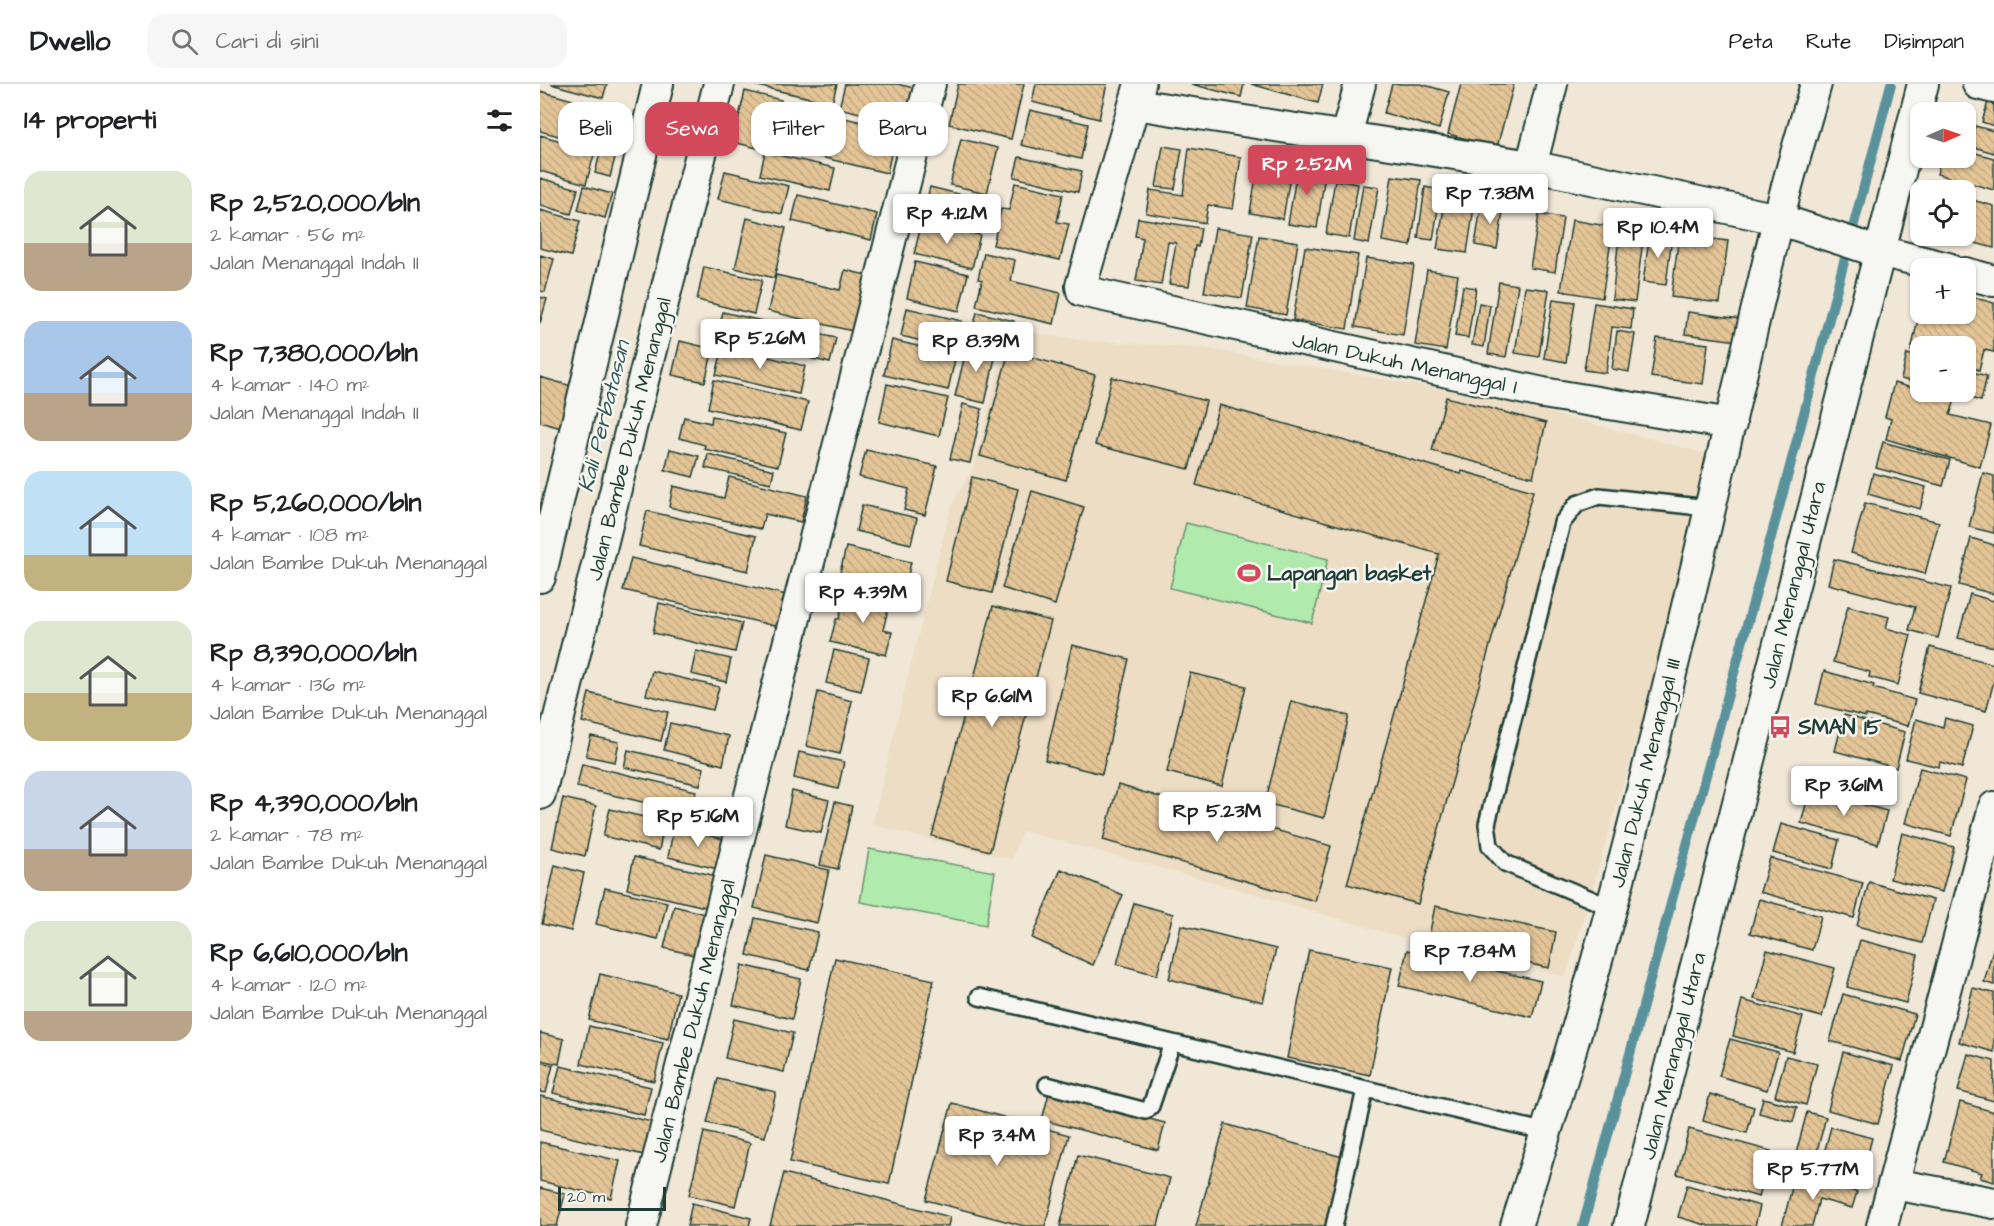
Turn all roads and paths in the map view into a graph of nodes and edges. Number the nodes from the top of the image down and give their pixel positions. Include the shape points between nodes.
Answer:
1 (658, 84) edge
2 (719, 84) edge
3 (930, 84) edge
4 (1360, 84) edge
5 (1552, 84) edge
6 (1816, 84) edge
7 (1923, 84) edge
8 (1978, 84) edge
9 (1994, 88) edge
10 (1138, 94) edge
11 (1346, 136) junction
12 (1531, 166) junction
13 (1785, 221) junction
14 (1873, 249) junction
15 (1910, 258) edge
16 (1976, 276) edge
17 (1994, 281) edge
18 (1731, 424) junction
19 (1709, 508) junction
20 (540, 577) edge
21 (540, 794) edge
22 (1994, 807) edge
23 (1612, 908) junction
24 (979, 997) dead end
25 (1172, 1043) junction
26 (1047, 1084) dead end
27 (1365, 1090) junction
28 (1546, 1132) junction
29 (1894, 1184) junction
30 (1994, 1203) edge
31 (641, 1226) edge
32 (1334, 1226) edge
33 (1516, 1226) edge
34 (1629, 1226) edge
35 (1882, 1226) edge

1 - 20 street
2 - 21 street, Jalan Bambe Dukuh Menanggal
3 - 31 street, Jalan Bambe Dukuh Menanggal
4 - 11 street
5 - 12 street
6 - 13 street, Jalan Dukuh Menanggal III
7 - 14 street, Jalan Menanggal Utara
8 - 9 street
10 - 11 street
10 - 18 street, Jalan Dukuh Menanggal I via 1082,291 1543,393
11 - 12 street
12 - 13 street
13 - 14 street
13 - 18 street, Jalan Dukuh Menanggal III via 1756,315
14 - 15 street
14 - 34 street, Jalan Menanggal Utara
16 - 17 street
18 - 19 street, Jalan Dukuh Menanggal III
19 - 23 street, Jalan Dukuh Menanggal III
19 - 23 lane via 1599,496 1577,504 1562,523 1487,824 1490,846 1505,863
22 - 29 street
23 - 28 street, Jalan Dukuh Menanggal III
24 - 25 lane
25 - 26 lane via 1146,1111
25 - 27 lane
27 - 28 lane
27 - 32 lane
28 - 33 street, Jalan Dukuh Menanggal III
29 - 30 street
29 - 35 street

